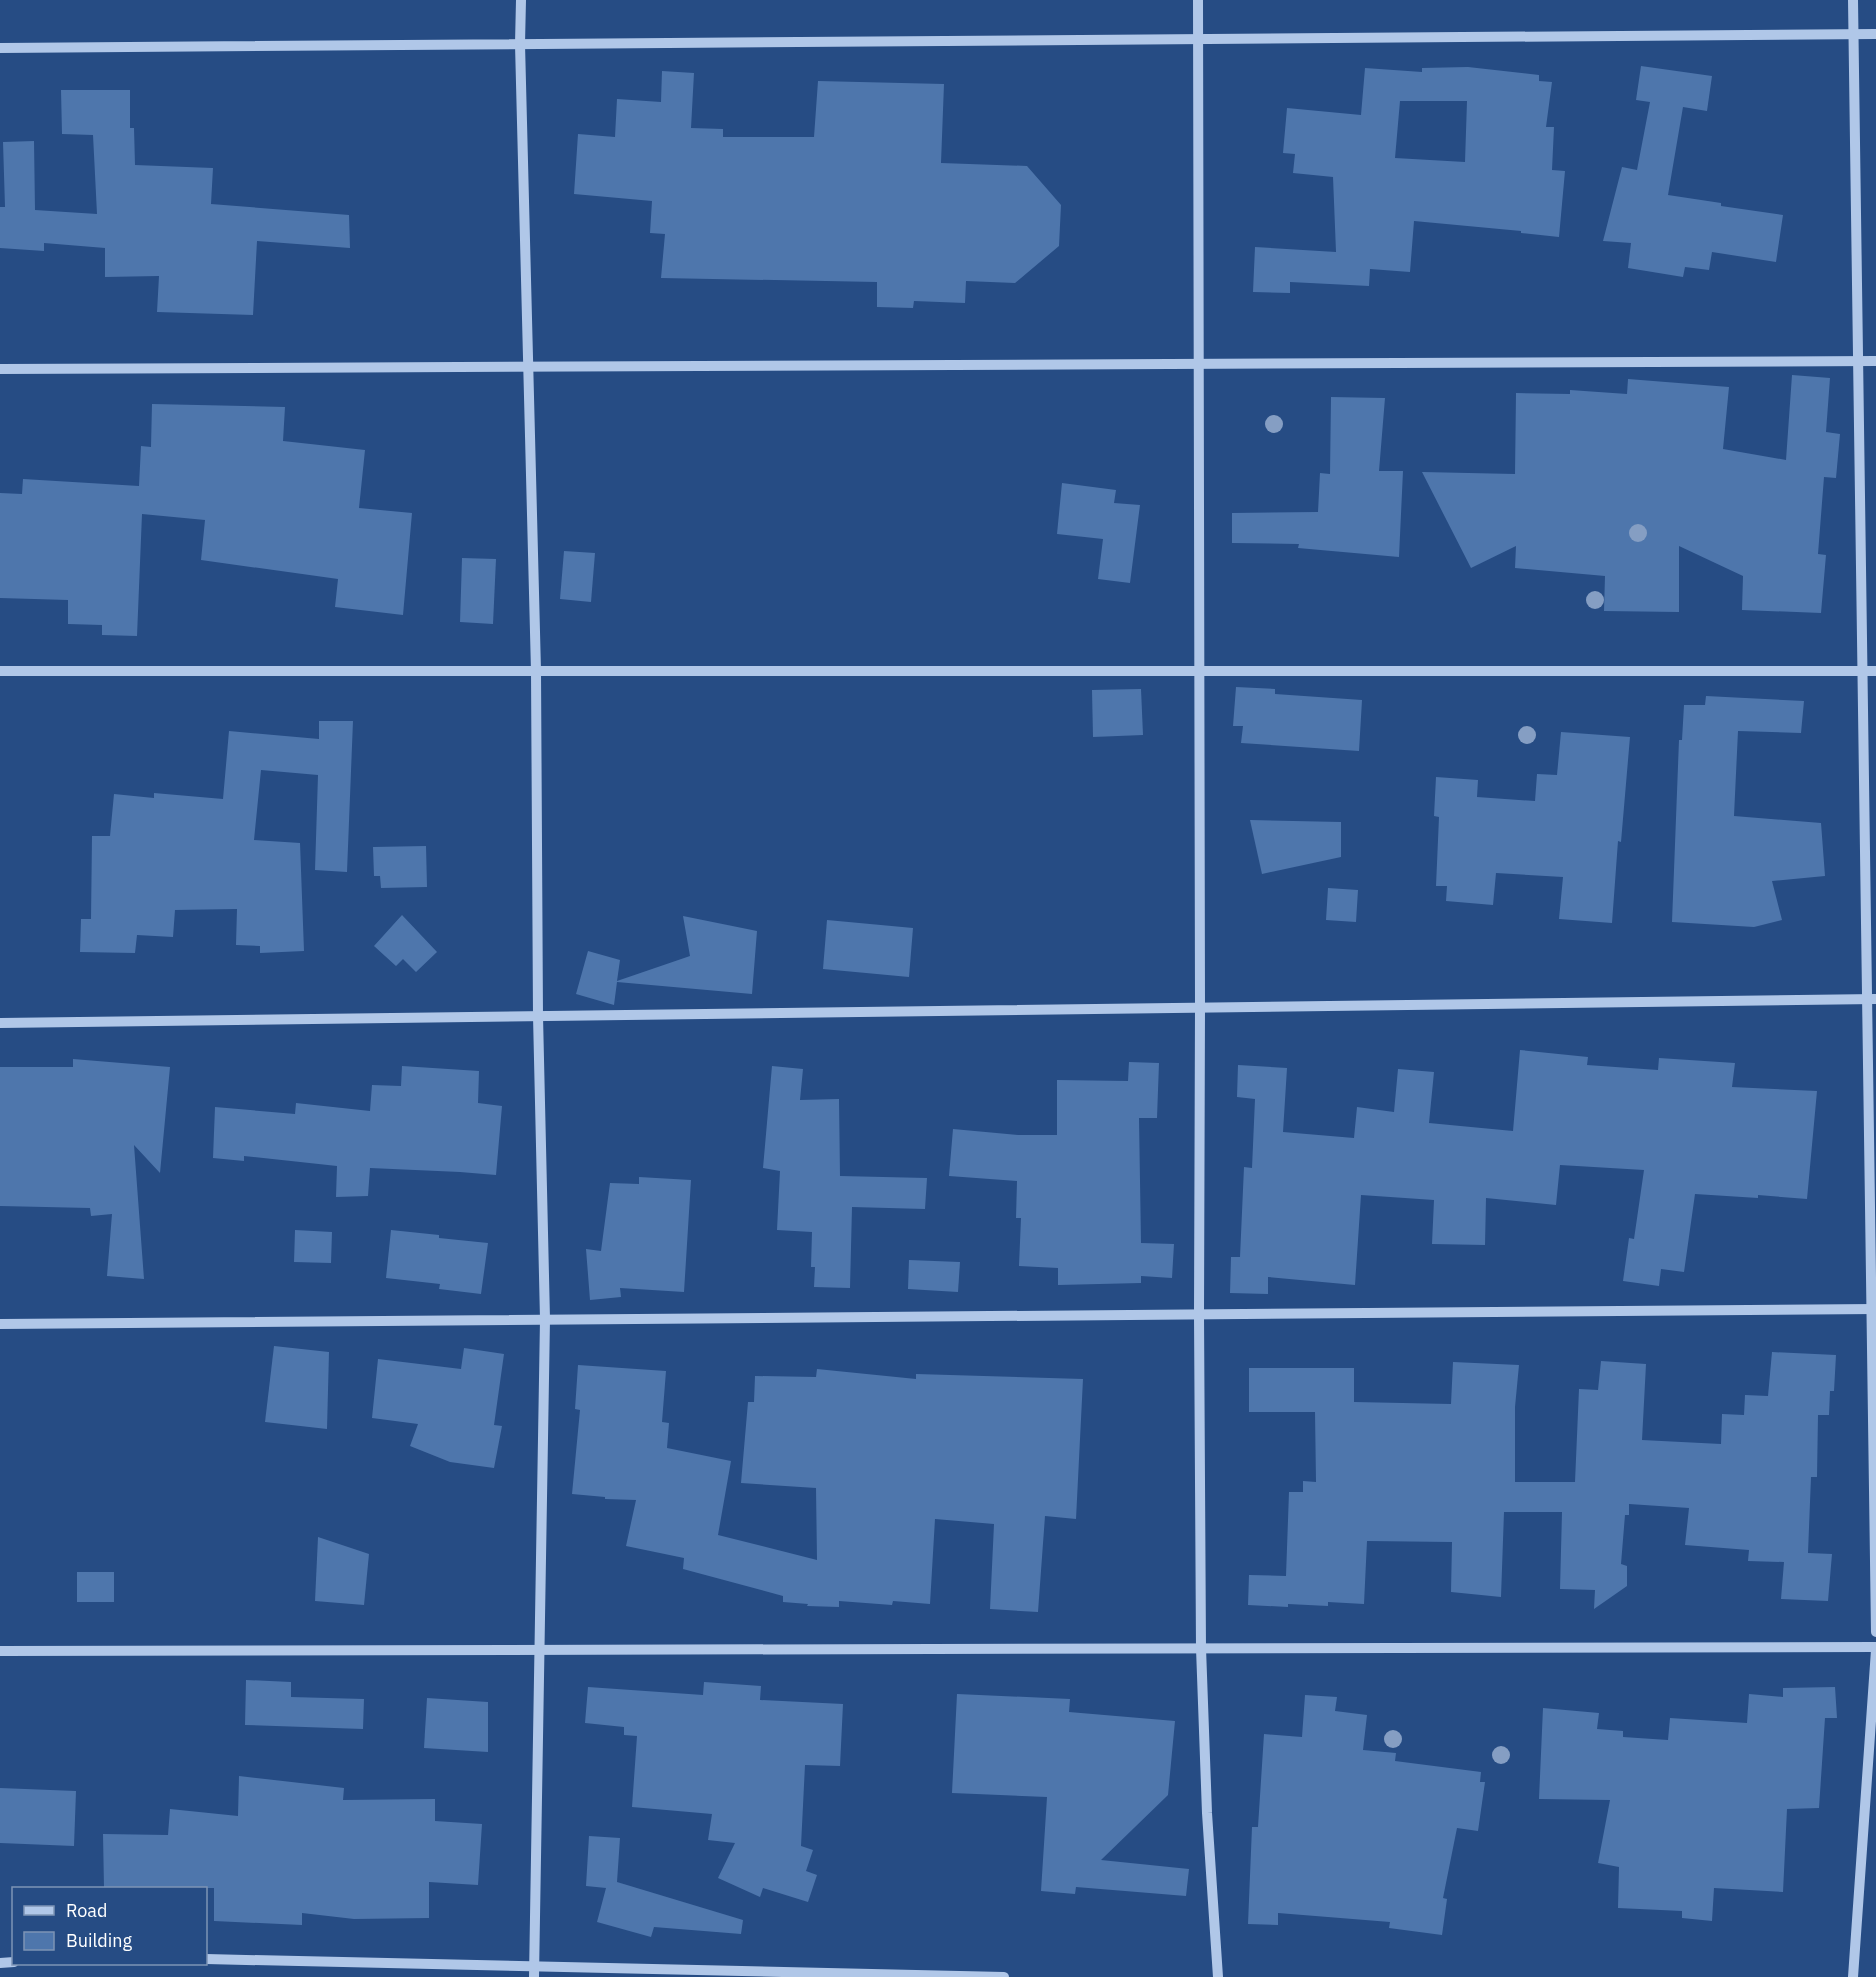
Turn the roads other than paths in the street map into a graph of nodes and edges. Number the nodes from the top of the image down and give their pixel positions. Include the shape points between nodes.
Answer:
1 (521, 0) edge
2 (1198, 0) edge
3 (1853, 0) edge
4 (1854, 34) junction
5 (1876, 34) edge
6 (1198, 39) junction
7 (520, 44) junction
8 (0, 48) edge
9 (1858, 362) junction
10 (1876, 362) edge
11 (1199, 364) junction
12 (527, 367) junction
13 (0, 369) edge
14 (0, 671) edge
15 (537, 671) junction
16 (1200, 671) junction
17 (1863, 671) junction
18 (1876, 671) edge
19 (1872, 999) edge
20 (1200, 1008) junction
21 (538, 1016) junction
22 (0, 1023) edge
23 (1874, 1309) edge
24 (1198, 1315) junction
25 (545, 1319) junction
26 (0, 1324) edge
27 (1876, 1632) edge
28 (1202, 1648) junction
29 (1876, 1649) edge
30 (538, 1650) junction
31 (0, 1651) edge
32 (207, 1959) edge
33 (534, 1972) edge
34 (1004, 1977) edge
35 (1218, 1977) edge
36 (1853, 1977) edge

1 - 7 street
2 - 6 street
3 - 4 street
4 - 5 street
4 - 6 street
4 - 9 street
6 - 7 street
6 - 11 street
7 - 8 street
7 - 12 street
9 - 10 street
9 - 11 street
9 - 17 street
11 - 12 street
11 - 16 street
12 - 13 street
12 - 15 street
14 - 15 street
15 - 16 street
15 - 21 street
16 - 17 street
16 - 20 street
17 - 18 street
17 - 19 street
19 - 20 street
19 - 23 street
20 - 21 street
20 - 24 street
21 - 22 street
21 - 25 street
23 - 24 street
23 - 27 street
24 - 25 street
24 - 28 street
25 - 26 street
25 - 30 street
28 - 29 street
28 - 30 street
28 - 35 street via 1207,1813
29 - 36 street
30 - 31 street
30 - 33 street
32 - 33 street
33 - 34 street

